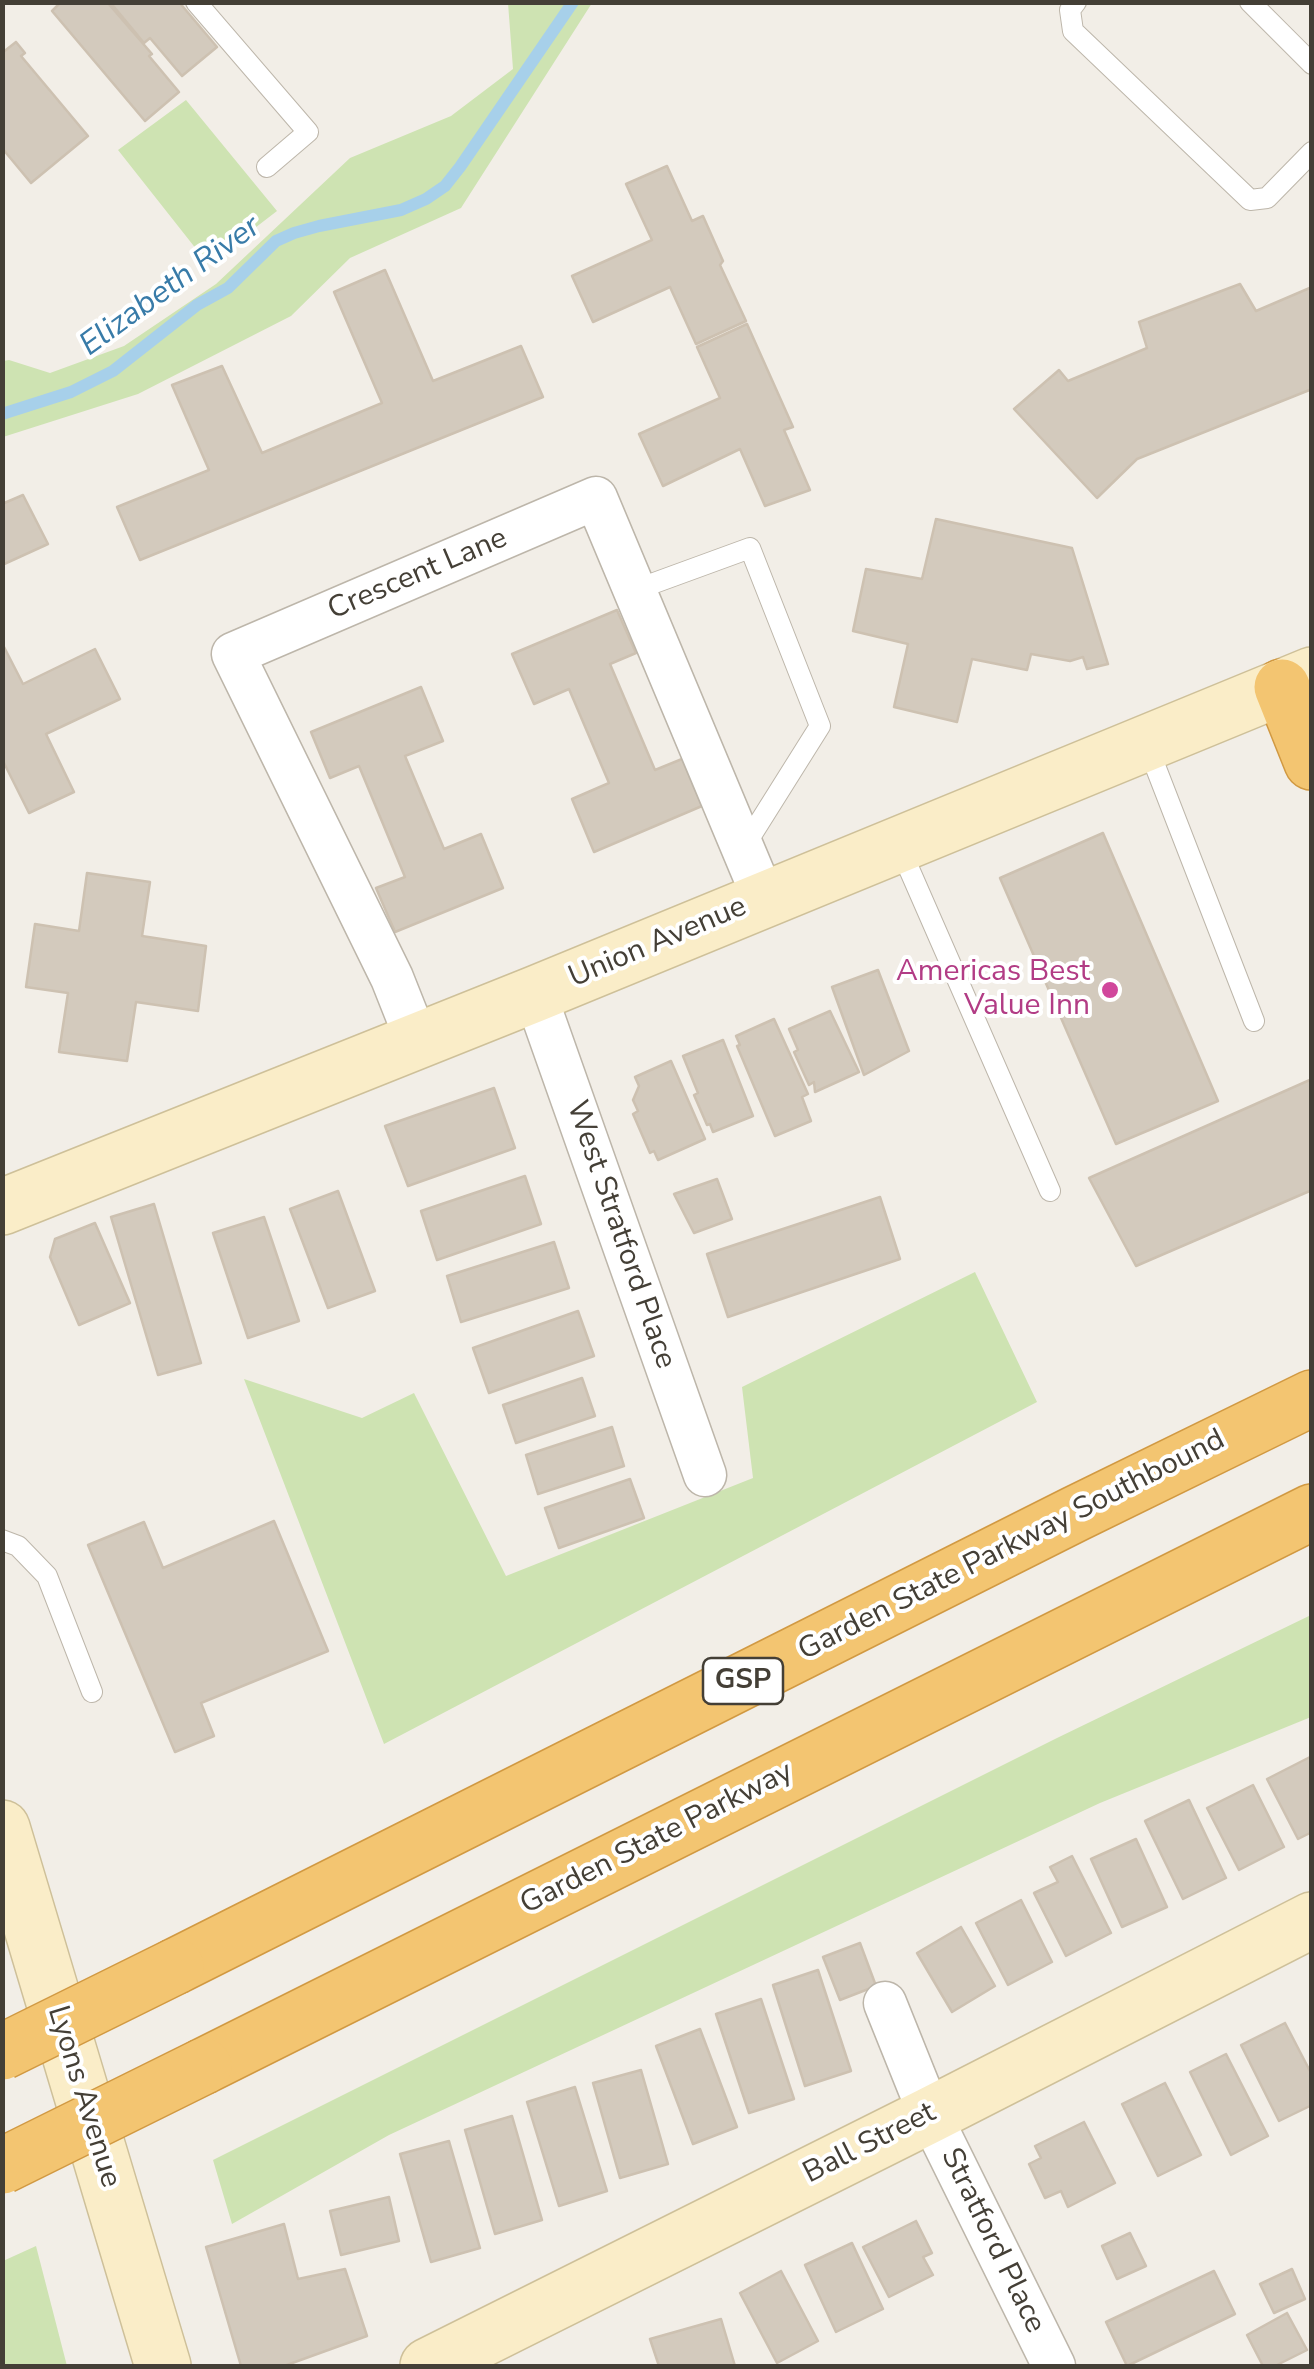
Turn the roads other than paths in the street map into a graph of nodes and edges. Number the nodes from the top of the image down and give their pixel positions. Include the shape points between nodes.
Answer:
1 (196, 2) edge
2 (1076, 2) edge
3 (1250, 2) edge
4 (1312, 64) edge
5 (1312, 152) edge
6 (267, 168) dead end
7 (635, 590) junction
8 (1297, 681) edge
9 (1146, 743) junction
10 (1312, 762) edge
11 (898, 844) junction
12 (743, 848) junction
13 (764, 899) junction
14 (534, 994) junction
15 (1254, 1021) dead end
16 (417, 1041) junction
17 (1050, 1191) dead end
18 (7, 1196) edge
19 (1312, 1398) edge
20 (705, 1475) dead end
21 (1312, 1512) edge
22 (2, 1540) edge
23 (92, 1692) dead end
24 (2, 1828) edge
25 (1312, 1920) edge
26 (885, 2004) dead end
27 (2, 2052) edge
28 (930, 2115) junction
29 (2, 2166) edge
30 (163, 2366) edge
31 (428, 2366) edge
32 (1054, 2366) edge

1 - 6 lane via 308,132
2 - 5 lane via 1070,10 1073,31 1250,200 1266,198
3 - 4 lane
7 - 12 street, Crescent Lane
7 - 12 lane via 750,548 820,726
7 - 16 street, Crescent Lane via 596,498 233,654
8 - 9 main road, Union Avenue
8 - 10 highway
9 - 11 main road, Union Avenue
9 - 15 lane
11 - 13 main road, Union Avenue
11 - 17 lane
12 - 13 street, Crescent Lane
13 - 14 main road, Union Avenue
14 - 16 main road, Union Avenue
14 - 20 street, West Stratford Place
16 - 18 main road, Union Avenue
19 - 27 highway, Garden State Parkway Southbound / GSP, bridge
21 - 29 highway, Garden State Parkway, bridge
22 - 23 lane via 18,1546 47,1576
24 - 30 main road, Lyons Avenue
25 - 28 main road, Ball Street
26 - 28 street, Stratford Place
28 - 31 main road, Ball Street
28 - 32 street, Stratford Place

